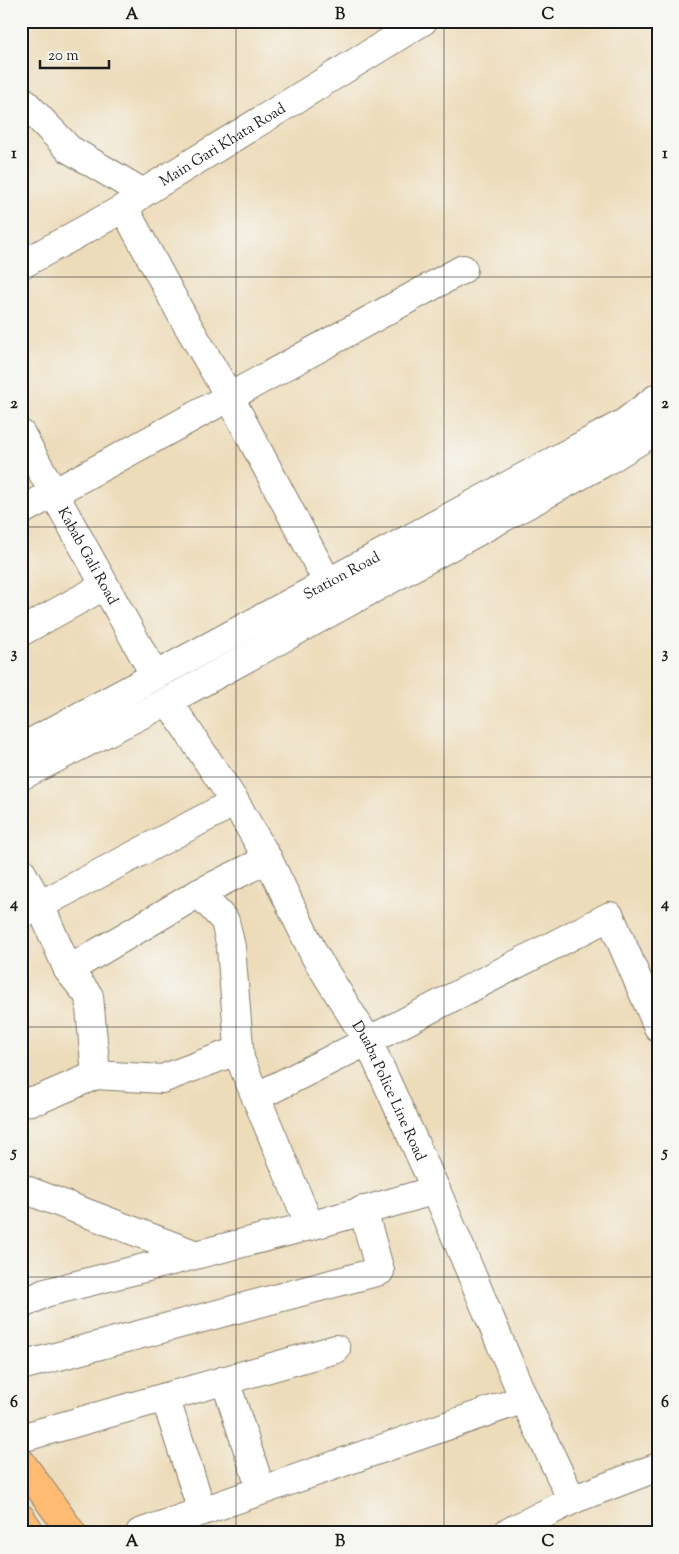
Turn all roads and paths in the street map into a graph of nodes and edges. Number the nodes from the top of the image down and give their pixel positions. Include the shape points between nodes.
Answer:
1 (423, 21) edge
2 (21, 99) edge
3 (134, 201) junction
4 (21, 265) edge
5 (463, 269) dead end
6 (229, 396) junction
7 (658, 397) edge
8 (21, 434) edge
9 (654, 437) edge
10 (54, 494) junction
11 (21, 511) edge
12 (328, 583) junction
13 (104, 586) junction
14 (21, 632) edge
15 (155, 676) junction
16 (168, 701) junction
17 (21, 748) edge
18 (21, 776) edge
19 (235, 802) junction
20 (268, 859) junction
21 (21, 871) edge
22 (199, 893) junction
23 (31, 910) edge
24 (68, 970) junction
25 (658, 1027) edge
26 (368, 1041) junction
27 (239, 1050) junction
28 (96, 1075) junction
29 (256, 1097) junction
30 (21, 1103) edge
31 (21, 1188) edge
32 (436, 1190) junction
33 (363, 1210) junction
34 (310, 1226) junction
35 (194, 1254) junction
36 (21, 1305) edge
37 (336, 1349) dead end
38 (21, 1366) edge
39 (225, 1380) junction
40 (166, 1397) junction
41 (524, 1398) junction
42 (21, 1438) edge
43 (21, 1462) edge
44 (658, 1467) edge
45 (261, 1490) junction
46 (572, 1500) junction
47 (202, 1511) junction
48 (21, 1518) edge
49 (31, 1533) edge
50 (72, 1533) edge
51 (140, 1533) edge
52 (507, 1533) edge

1 - 3 street, Main Gari Khata Road
2 - 3 street via 69,149
3 - 4 street, Main Gari Khata Road
3 - 6 street via 184,319
5 - 6 street
6 - 10 street
6 - 12 street
7 - 12 street, Station Road via 624,424
8 - 10 street, Kabab Gali Road
9 - 16 street, Station Road
10 - 11 street
10 - 13 street, Kabab Gali Road
12 - 15 street, Station Road
13 - 14 street
13 - 15 street, Kabab Gali Road
15 - 17 street, Station Road
16 - 18 street, Station Road
16 - 19 street, Duaba Police Line Road
19 - 20 street, Duaba Police Line Road
19 - 23 street
20 - 22 street
20 - 26 street, Duaba Police Line Road via 314,956
21 - 23 street
22 - 24 street
22 - 27 street via 225,921 231,947
23 - 24 street
24 - 28 street via 89,996
25 - 26 street via 610,916
26 - 29 street
26 - 32 street, Duaba Police Line Road
27 - 28 street via 162,1079
27 - 29 street
28 - 30 street via 40,1099
29 - 34 street
31 - 35 street
32 - 33 street
32 - 41 street, Duaba Police Line Road
33 - 34 street
33 - 38 street via 380,1271
34 - 35 street
35 - 36 street via 44,1293
37 - 39 street
39 - 40 street
39 - 45 street
40 - 42 street
40 - 47 street
41 - 45 street
41 - 46 street, Duaba Police Line Road
43 - 50 main road
44 - 46 street
45 - 47 street
46 - 52 street
47 - 51 street
48 - 49 main road

